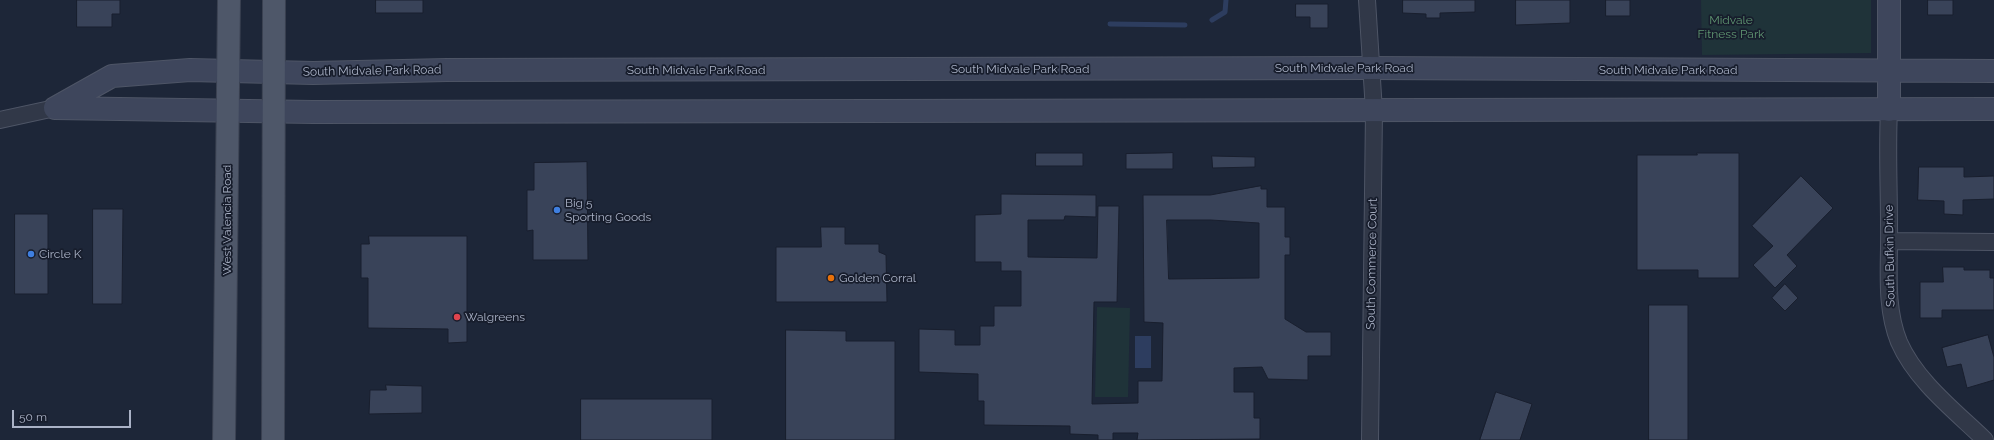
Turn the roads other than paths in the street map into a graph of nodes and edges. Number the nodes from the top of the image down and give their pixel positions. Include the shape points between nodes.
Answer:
1 (229, 0) edge
2 (274, 0) edge
3 (1367, 0) edge
4 (1889, 0) edge
5 (228, 71) junction
6 (1890, 71) junction
7 (1994, 71) edge
8 (273, 72) junction
9 (1371, 78) junction
10 (55, 108) junction
11 (1994, 108) edge
12 (1889, 110) junction
13 (1374, 111) junction
14 (228, 112) junction
15 (272, 112) junction
16 (0, 120) edge
17 (1889, 241) junction
18 (1994, 242) edge
19 (224, 440) edge
20 (273, 440) edge
21 (1370, 440) edge
22 (1985, 440) edge

1 - 5 main road, West Valencia Road
2 - 8 main road
3 - 9 street, South Commerce Court
4 - 6 main road
5 - 8 main road, South Midvale Park Road
5 - 10 main road, South Midvale Park Road via 190,70 112,76
5 - 14 main road, West Valencia Road
6 - 7 main road, South Midvale Park Road
6 - 9 main road, South Midvale Park Road
6 - 12 main road
8 - 9 main road, South Midvale Park Road via 446,70
8 - 15 main road
9 - 13 street, South Commerce Court
10 - 14 main road, South Midvale Park Road
10 - 16 street, South Midvale Park Road
11 - 12 main road, South Midvale Park Road
12 - 13 main road, South Midvale Park Road
12 - 17 street, South Bufkin Drive
13 - 15 main road, South Midvale Park Road
13 - 21 street, South Commerce Court
14 - 15 main road, South Midvale Park Road
14 - 19 main road, West Valencia Road
15 - 20 main road
17 - 18 street
17 - 22 street, South Bufkin Drive via 1889,300 1900,343 1914,367 1929,385

